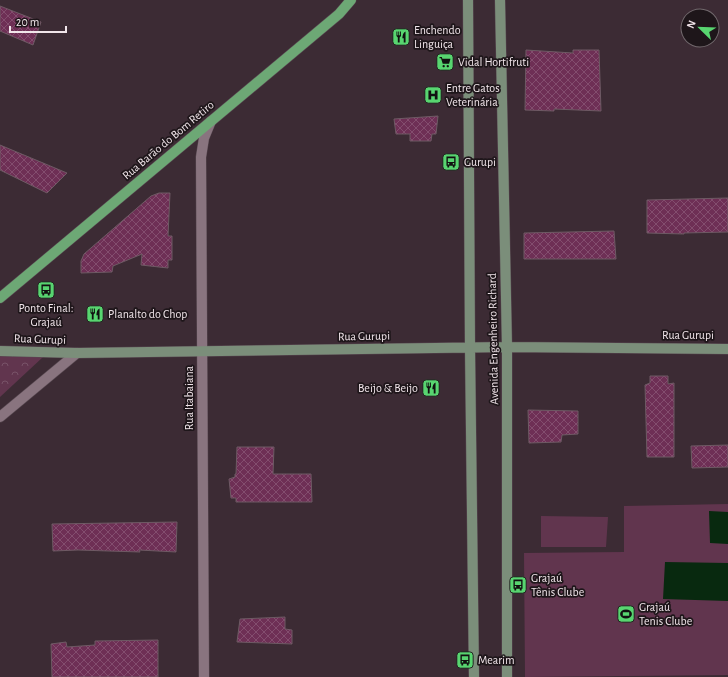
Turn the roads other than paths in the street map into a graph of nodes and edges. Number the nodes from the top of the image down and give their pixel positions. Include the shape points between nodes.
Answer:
1 (351, 0) edge
2 (468, 0) edge
3 (500, 0) edge
4 (211, 121) junction
5 (0, 298) edge
6 (507, 347) junction
7 (470, 348) junction
8 (728, 349) edge
9 (0, 351) edge
10 (202, 351) junction
11 (77, 353) junction
12 (0, 417) edge
13 (204, 677) edge
14 (474, 677) edge
15 (507, 677) edge

1 - 4 main road, Rua Barão do Bom Retiro via 339,14
2 - 7 street, Avenida Engenheiro Richard
3 - 6 street, Avenida Engenheiro Richard
4 - 5 main road, Rua Barão do Bom Retiro
4 - 10 street, Rua Itabaiana via 204,138 201,157
6 - 7 street, Rua Gurupi
6 - 8 street, Rua Gurupi
6 - 15 street, Avenida Engenheiro Richard
7 - 10 street, Rua Gurupi
7 - 14 street, Avenida Engenheiro Richard
9 - 11 street, Rua Gurupi
10 - 11 street, Rua Gurupi
10 - 13 street, Rua Itabaiana
11 - 12 street

